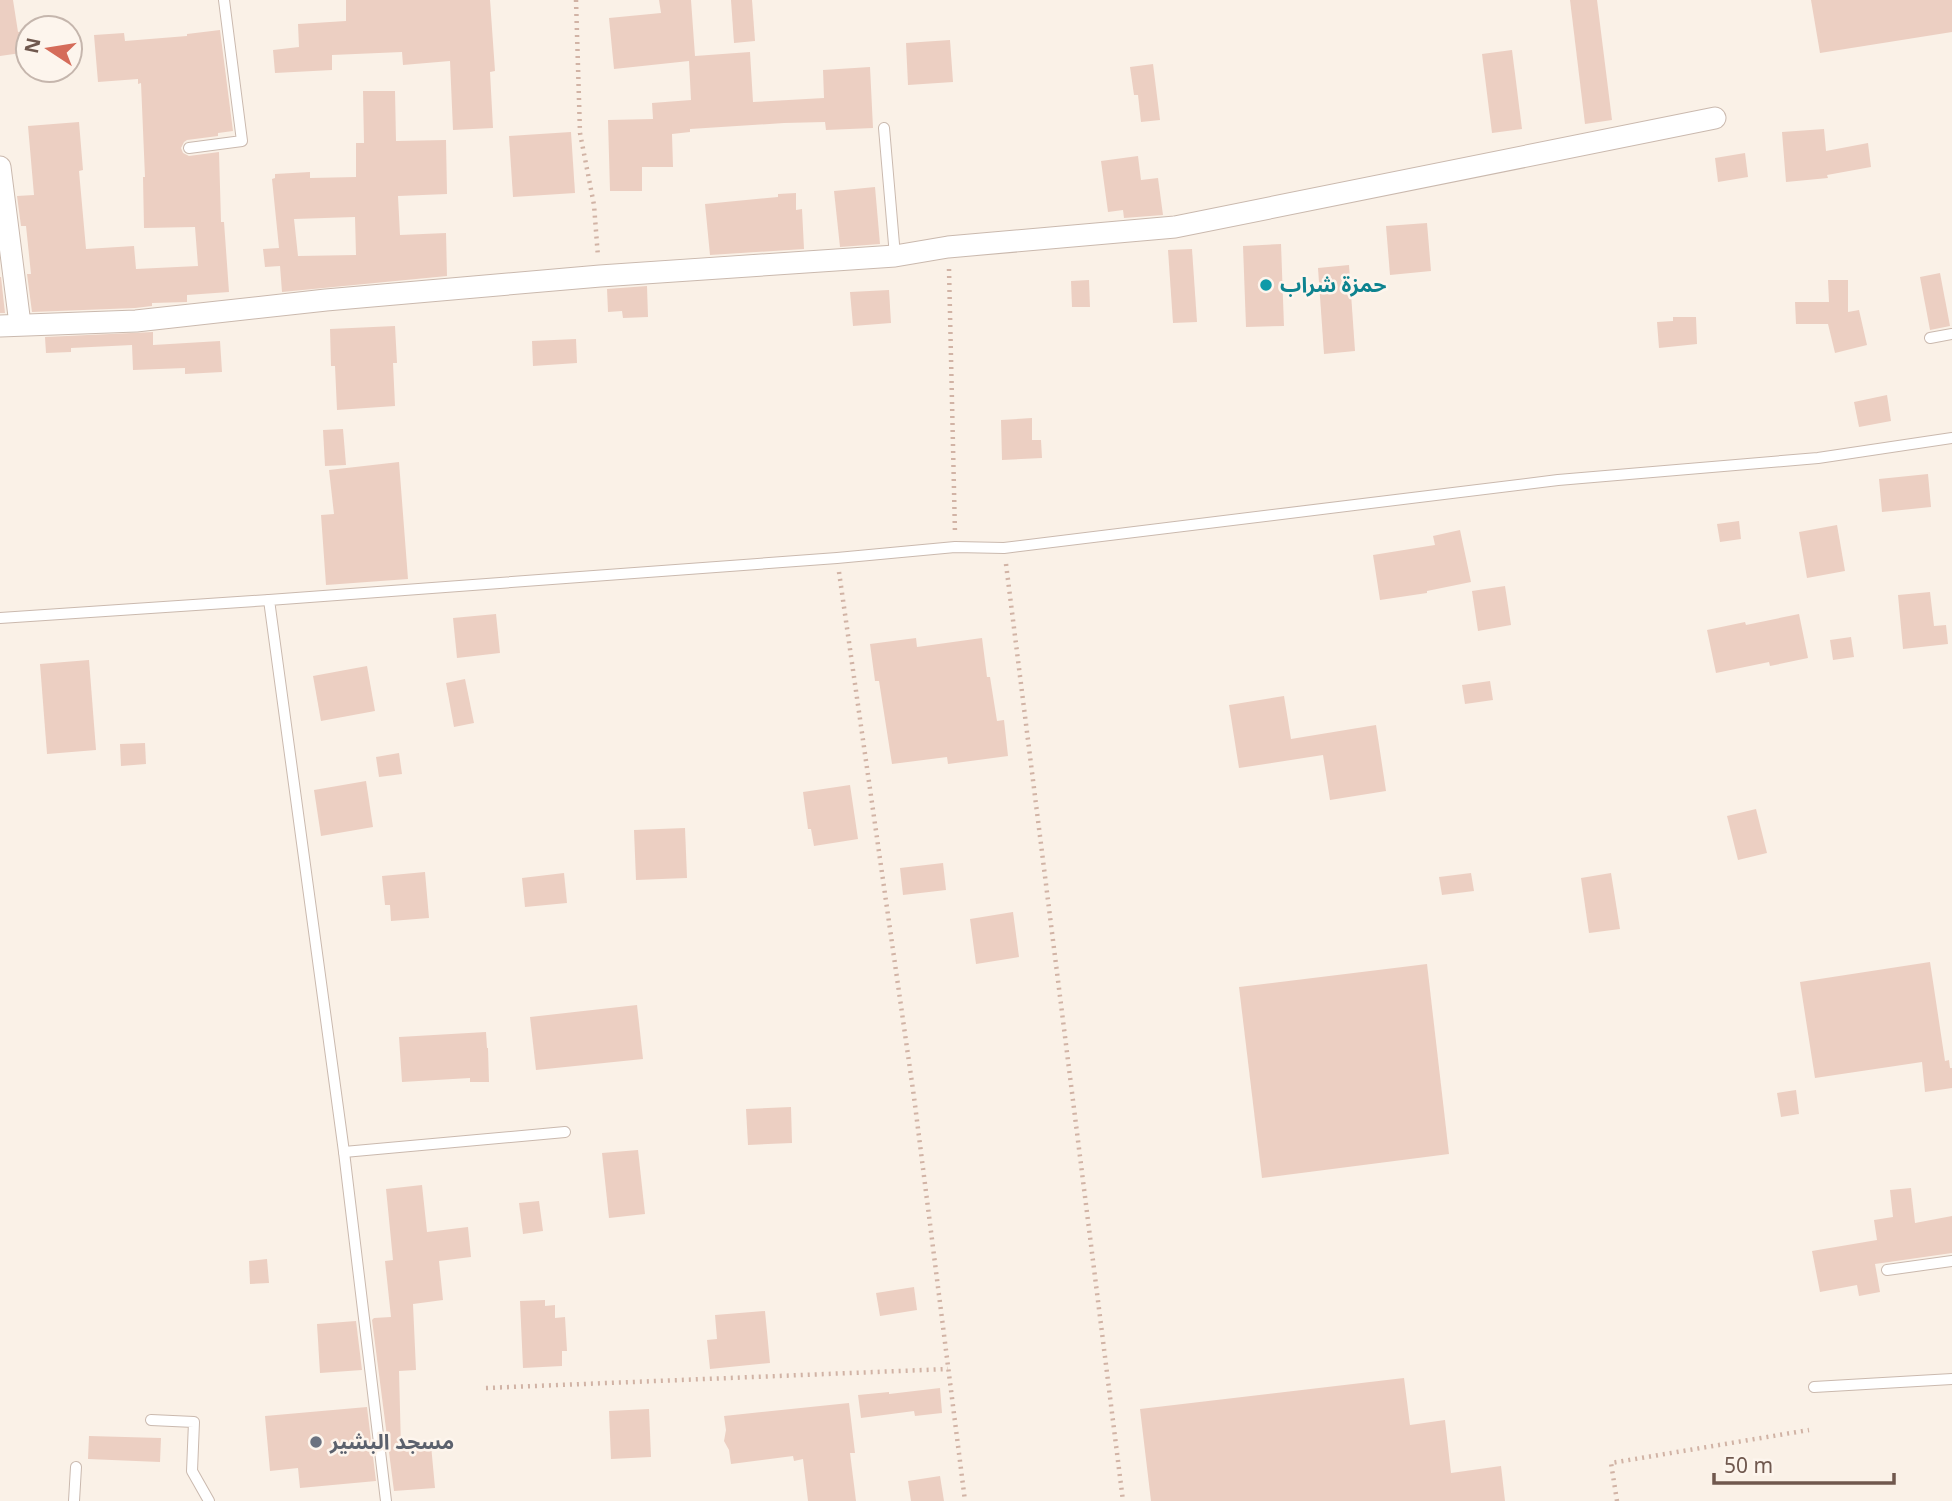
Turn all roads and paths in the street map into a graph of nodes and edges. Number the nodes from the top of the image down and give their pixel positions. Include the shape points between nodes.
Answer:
1 (224, 0) edge
2 (576, 0) edge
3 (1715, 118) dead end
4 (884, 128) dead end
5 (189, 148) dead end
6 (0, 167) edge
7 (948, 247) junction
8 (895, 256) junction
9 (600, 275) junction
10 (10, 325) edge
11 (1952, 334) edge
12 (1930, 338) dead end
13 (1952, 438) edge
14 (955, 547) junction
15 (1003, 548) junction
16 (837, 558) junction
17 (269, 600) junction
18 (0, 618) edge
19 (565, 1132) dead end
20 (344, 1152) junction
21 (1952, 1261) edge
22 (1886, 1270) dead end
23 (948, 1369) junction
24 (1952, 1380) edge
25 (1814, 1387) dead end
26 (486, 1388) dead end
27 (151, 1420) dead end
28 (1809, 1430) dead end
29 (76, 1467) dead end
30 (74, 1501) edge
31 (209, 1501) edge
32 (386, 1501) edge
33 (965, 1501) edge
34 (1123, 1501) edge
35 (1617, 1501) edge

1 - 5 lane via 242,141
2 - 9 path via 580,133 594,205
3 - 7 street via 1175,227
4 - 8 lane
6 - 10 street
7 - 8 street
7 - 14 path
8 - 9 street
9 - 10 street via 136,321
11 - 12 lane
13 - 15 lane via 1818,458 1563,480
14 - 15 lane
14 - 16 lane
15 - 34 path
16 - 17 lane
16 - 23 path
17 - 18 lane
17 - 20 lane
19 - 20 lane
20 - 32 lane
21 - 22 lane
23 - 26 path
23 - 33 path
24 - 25 lane
27 - 31 lane via 194,1422 191,1471
28 - 35 path via 1611,1463
29 - 30 lane

